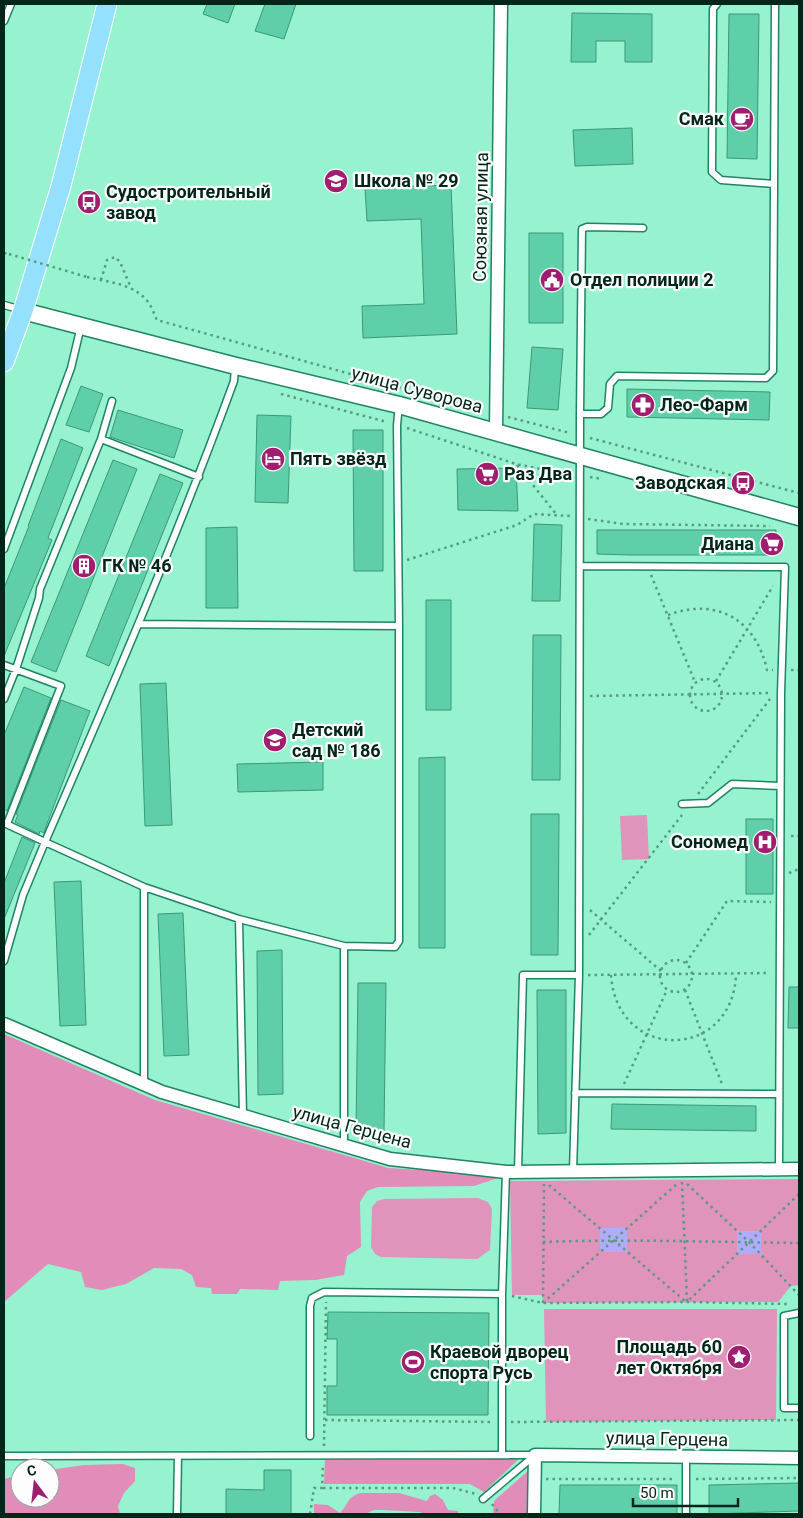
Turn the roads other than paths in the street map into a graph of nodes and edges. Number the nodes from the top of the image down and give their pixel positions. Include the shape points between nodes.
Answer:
1 (11, 4) edge
2 (107, 4) edge
3 (501, 4) edge
4 (717, 4) edge
5 (775, 4) edge
6 (4, 22) edge
7 (774, 184) junction
8 (643, 228) dead end
9 (4, 304) edge
10 (23, 311) junction
11 (81, 326) junction
12 (4, 362) edge
13 (236, 366) junction
14 (112, 401) dead end
15 (399, 405) junction
16 (580, 414) junction
17 (496, 432) junction
18 (100, 439) junction
19 (581, 456) junction
20 (199, 477) junction
21 (799, 517) edge
22 (4, 549) edge
23 (581, 566) junction
24 (140, 624) junction
25 (399, 626) junction
26 (4, 665) edge
27 (16, 669) junction
28 (4, 699) edge
29 (780, 786) junction
30 (682, 804) dead end
31 (5, 824) edge
32 (45, 842) junction
33 (144, 887) junction
34 (239, 919) junction
35 (344, 946) junction
36 (4, 961) edge
37 (579, 975) junction
38 (4, 1024) edge
39 (144, 1085) junction
40 (576, 1093) junction
41 (779, 1094) junction
42 (243, 1116) junction
43 (344, 1146) junction
44 (779, 1169) junction
45 (799, 1169) edge
46 (573, 1171) junction
47 (512, 1172) junction
48 (502, 1294) junction
49 (799, 1313) edge
50 (799, 1408) edge
51 (310, 1436) dead end
52 (502, 1455) junction
53 (535, 1455) junction
54 (4, 1456) edge
55 (178, 1456) junction
56 (686, 1457) junction
57 (799, 1458) edge
58 (483, 1499) road end
59 (177, 1514) edge
60 (534, 1514) edge
61 (686, 1514) edge

1 - 6 lane
2 - 10 main road via 61,186
3 - 17 street, Союзная улица
4 - 7 lane via 713,9 712,172 721,180
5 - 7 lane
7 - 16 lane via 773,371 766,378 617,376 610,384 608,408 601,414
8 - 16 lane via 588,227 582,230
9 - 10 lane
10 - 11 main road, улица Суворова
10 - 12 main road
11 - 13 main road, улица Суворова
11 - 22 lane via 71,368
13 - 15 main road, улица Суворова
13 - 20 lane via 234,381
14 - 18 lane
15 - 17 main road, улица Суворова
15 - 25 lane
16 - 19 lane
17 - 19 main road, улица Суворова
18 - 20 lane
18 - 27 lane via 40,589
19 - 21 main road, улица Суворова
19 - 23 lane
20 - 24 lane
23 - 29 lane via 785,567
23 - 37 lane
24 - 25 lane
24 - 32 lane
25 - 35 lane via 399,941 391,948
26 - 27 lane
27 - 28 lane
27 - 31 lane via 61,686
29 - 30 lane via 732,784 708,803
29 - 41 lane
31 - 32 lane
32 - 33 lane
32 - 36 lane via 23,895
33 - 34 lane
33 - 39 lane
34 - 35 lane
34 - 42 lane
35 - 43 lane
37 - 40 lane
37 - 47 lane via 523,975
38 - 39 street, улица Герцена
39 - 42 street, улица Герцена
40 - 41 lane
40 - 46 lane
41 - 44 lane
42 - 43 street, улица Герцена
43 - 47 street, улица Герцена via 390,1159
44 - 45 street, улица Герцена
44 - 46 street, улица Герцена
46 - 47 street, улица Герцена
47 - 48 lane
48 - 51 lane via 324,1292 312,1298
48 - 52 lane
49 - 50 lane via 784,1316 784,1408
52 - 53 lane
52 - 55 lane
53 - 56 street, улица Герцена
53 - 58 lane
53 - 60 street
54 - 55 lane
55 - 59 lane
56 - 57 street, улица Герцена
56 - 61 lane

